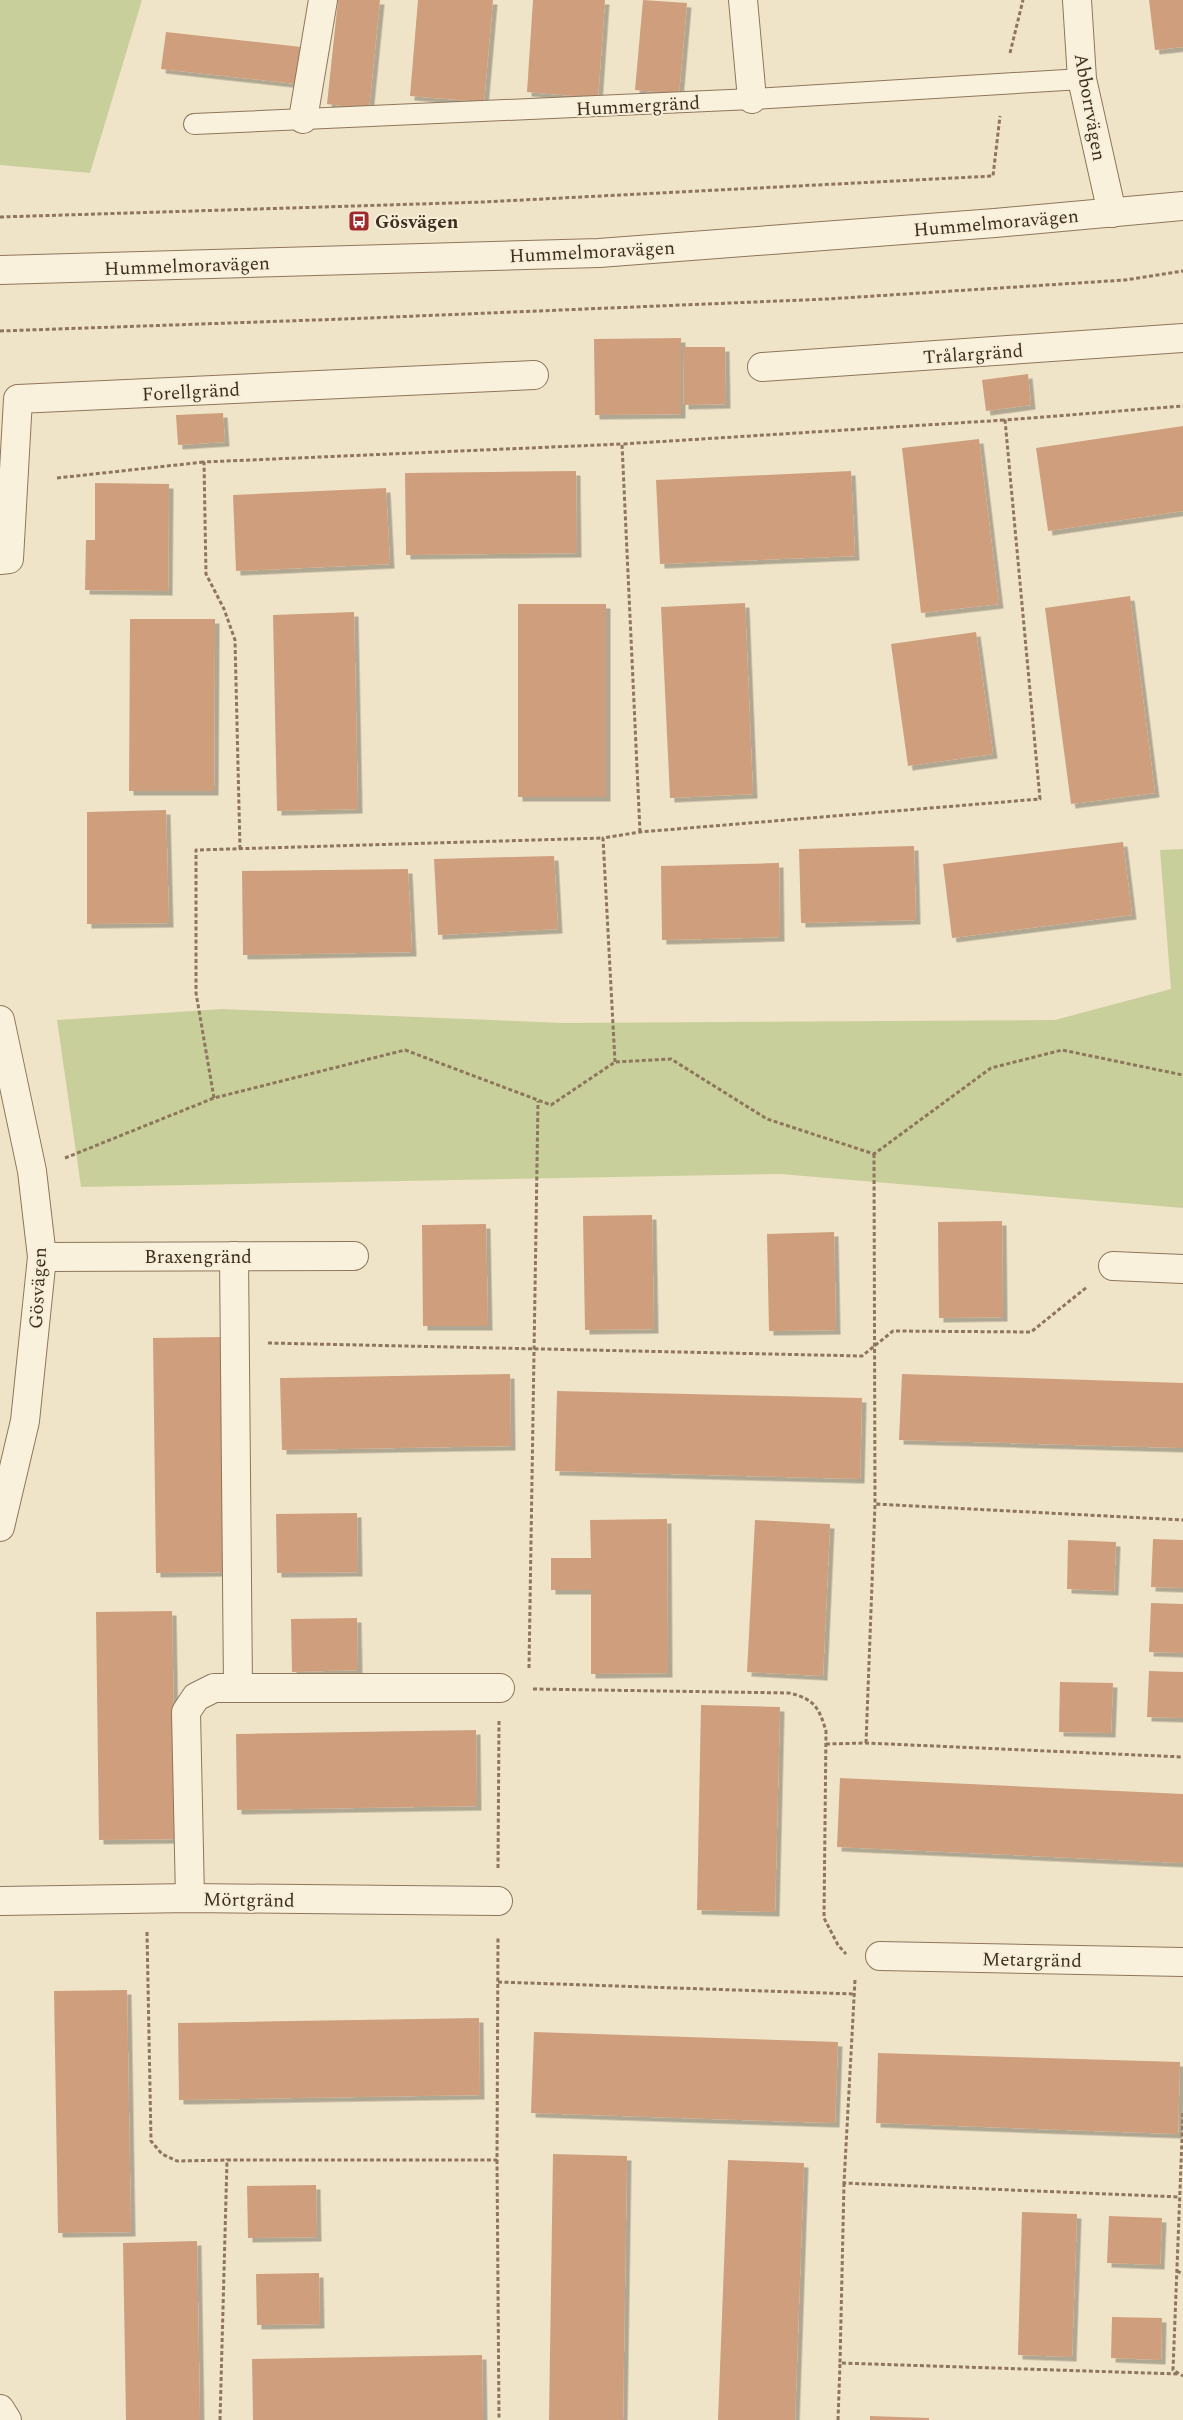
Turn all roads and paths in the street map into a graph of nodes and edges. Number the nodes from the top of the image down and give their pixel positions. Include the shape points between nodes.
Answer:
1 (323, 0) edge
2 (743, 0) edge
3 (1023, 0) edge
4 (1078, 0) edge
5 (1082, 79) junction
6 (1004, 85) junction
7 (752, 100) junction
8 (303, 119) junction
9 (194, 124) dead end
10 (1183, 206) edge
11 (1112, 212) junction
12 (0, 217) edge
13 (0, 270) edge
14 (1183, 271) edge
15 (0, 331) edge
16 (1183, 338) edge
17 (762, 367) dead end
18 (534, 375) dead end
19 (1183, 406) edge
20 (1005, 420) junction
21 (622, 444) junction
22 (204, 462) junction
23 (57, 478) dead end
24 (0, 560) edge
25 (640, 832) junction
26 (603, 838) junction
27 (240, 849) junction
28 (0, 1020) edge
29 (615, 1062) junction
30 (1183, 1075) edge
31 (214, 1098) junction
32 (538, 1100) junction
33 (874, 1154) junction
34 (32, 1171) junction
35 (234, 1256) junction
36 (354, 1256) dead end
37 (42, 1257) junction
38 (1113, 1266) joint
39 (1183, 1269) edge
40 (235, 1342) junction
41 (875, 1346) junction
42 (535, 1348) junction
43 (876, 1504) junction
44 (1183, 1520) edge
45 (0, 1527) edge
46 (238, 1688) junction
47 (500, 1688) junction
48 (866, 1743) junction
49 (826, 1744) junction
50 (1183, 1757) edge
51 (190, 1898) junction
52 (146, 1899) junction
53 (0, 1901) edge
54 (498, 1901) junction
55 (868, 1960) junction
56 (1183, 1962) edge
57 (498, 1982) junction
58 (854, 1994) junction
59 (1183, 2113) edge
60 (227, 2160) junction
61 (497, 2160) junction
62 (844, 2183) junction
63 (1180, 2197) junction
64 (1177, 2272) junction
65 (1183, 2274) edge
66 (840, 2363) junction
67 (1181, 2375) edge
68 (0, 2409) edge
69 (7, 2420) edge
70 (220, 2420) edge
71 (499, 2420) edge
72 (838, 2420) edge

1 - 8 street
2 - 7 street
3 - 6 path
4 - 5 street, Abborrvägen
5 - 6 lane, Hummergränd
5 - 11 street, Abborrvägen
6 - 7 lane, Hummergränd
6 - 12 path via 993,176 501,201
7 - 8 lane, Hummergränd
8 - 9 lane, Hummergränd
10 - 11 street, Hummelmoravägen
11 - 13 street, Hummelmoravägen via 598,253
14 - 15 path via 1125,280 827,299
16 - 17 street, Trålargränd
18 - 24 street, Forellgränd via 18,399 9,558
19 - 20 path
20 - 21 path
20 - 25 path via 1040,799
21 - 22 path
21 - 25 path
22 - 23 path
22 - 27 path via 206,574 235,640
25 - 26 path
26 - 27 path
26 - 29 path
27 - 31 path via 196,850 196,993
28 - 34 street, Gösvägen
29 - 32 path via 551,1106
29 - 33 path via 671,1059 767,1119
30 - 33 path via 1062,1050 991,1068
31 - 32 path via 405,1050
31 - 34 path
32 - 42 path
33 - 41 path
34 - 37 street, Gösvägen
35 - 36 street, Braxengränd
35 - 37 street, Braxengränd
35 - 40 street
37 - 45 street, Gösvägen via 25,1421
38 - 39 street
38 - 41 path via 1031,1332 893,1331
40 - 42 path
40 - 46 street
41 - 42 path via 862,1356
41 - 43 path
42 - 47 path via 529,1668
43 - 44 path
43 - 48 path
46 - 47 street
46 - 51 street via 214,1688 196,1697 186,1712
47 - 49 path via 789,1693 805,1697 819,1710 826,1731
47 - 54 path
48 - 49 path
48 - 50 path
49 - 55 path via 824,1918 838,1945
51 - 52 street, Mörtgränd
51 - 54 street, Mörtgränd
52 - 53 street, Mörtgränd
52 - 60 path via 151,2141 162,2154 177,2161
54 - 57 path
55 - 56 street, Metargränd
55 - 58 path
57 - 58 path
57 - 61 path
58 - 62 path
59 - 63 path
60 - 61 path
60 - 70 path
61 - 71 path
62 - 63 path
62 - 66 path
63 - 64 path
64 - 65 path
64 - 67 path via 1173,2370
66 - 67 path
66 - 72 path
68 - 69 street

